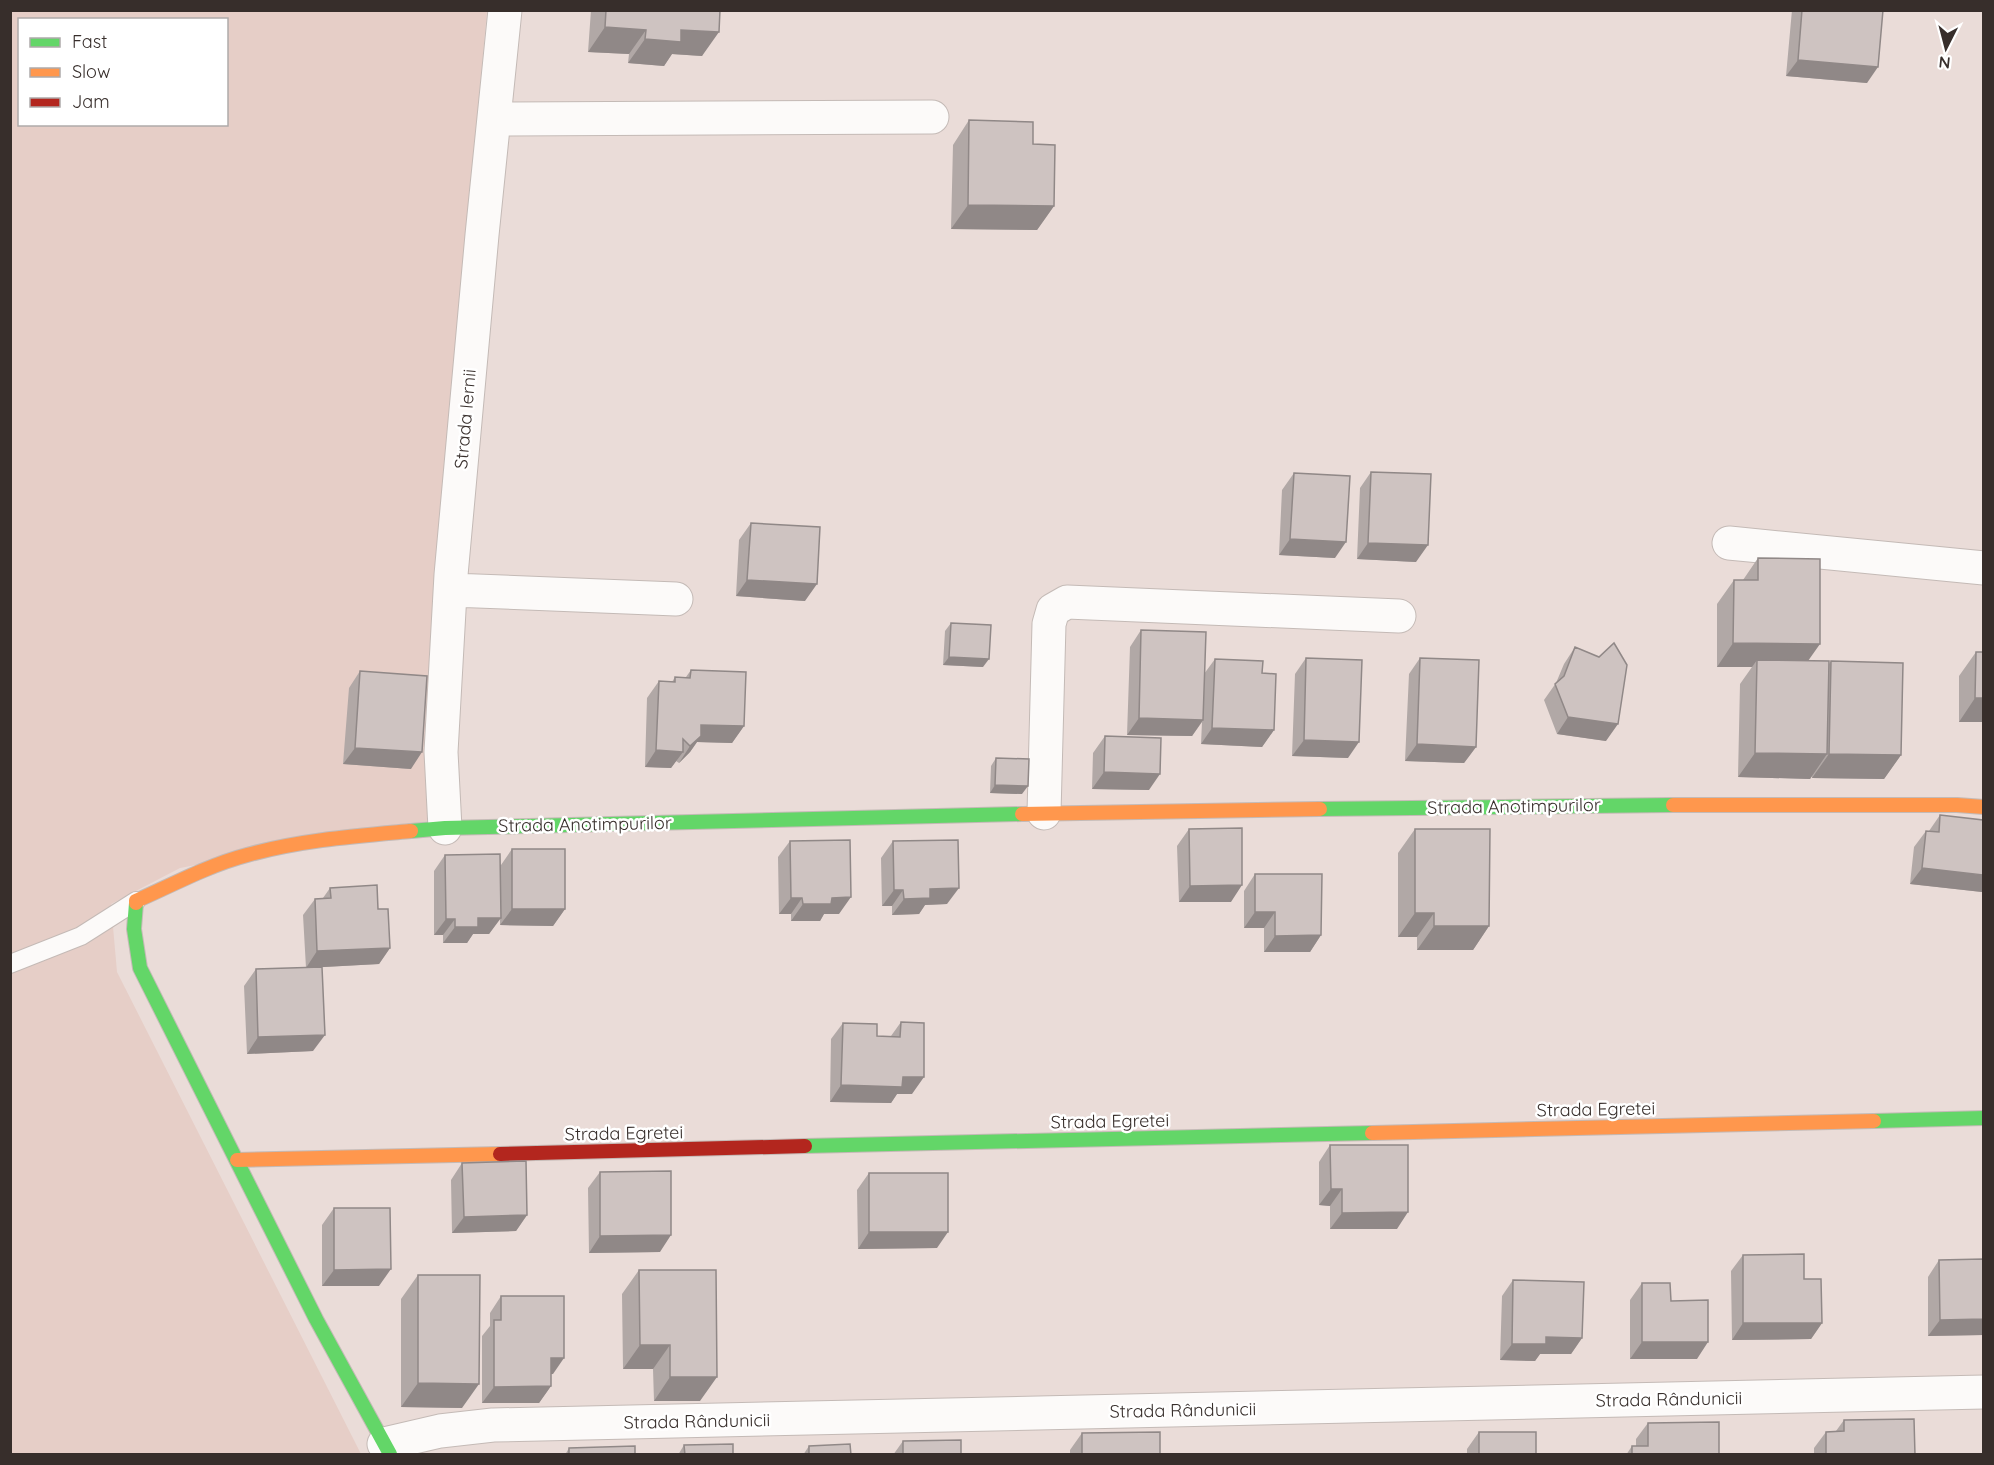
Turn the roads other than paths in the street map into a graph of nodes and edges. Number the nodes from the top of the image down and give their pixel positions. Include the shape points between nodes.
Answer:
1 (505, 10) edge
2 (932, 117) dead end
3 (494, 119) junction
4 (1729, 543) dead end
5 (1983, 568) edge
6 (451, 590) junction
7 (676, 599) dead end
8 (1399, 616) dead end
9 (1983, 807) edge
10 (1044, 813) junction
11 (445, 828) junction
12 (136, 901) junction
13 (10, 964) edge
14 (1983, 1118) edge
15 (237, 1160) junction
16 (1983, 1392) edge
17 (387, 1449) edge

1 - 3 street, Strada Iernii
2 - 3 street
3 - 6 street, Strada Iernii
4 - 5 street
6 - 7 street
6 - 11 street, Strada Iernii via 441,752
8 - 10 street via 1067,602 1053,610 1049,624
9 - 10 street, Strada Anotimpurilor via 1639,805
10 - 11 street, Strada Anotimpurilor
11 - 12 street, Strada Anotimpurilor via 327,839 246,855
12 - 13 lane via 81,936
12 - 15 street via 134,929 140,968
14 - 15 street, Strada Egretei
15 - 17 street via 316,1319
16 - 17 street, Strada Rândunicii via 493,1425 440,1431

